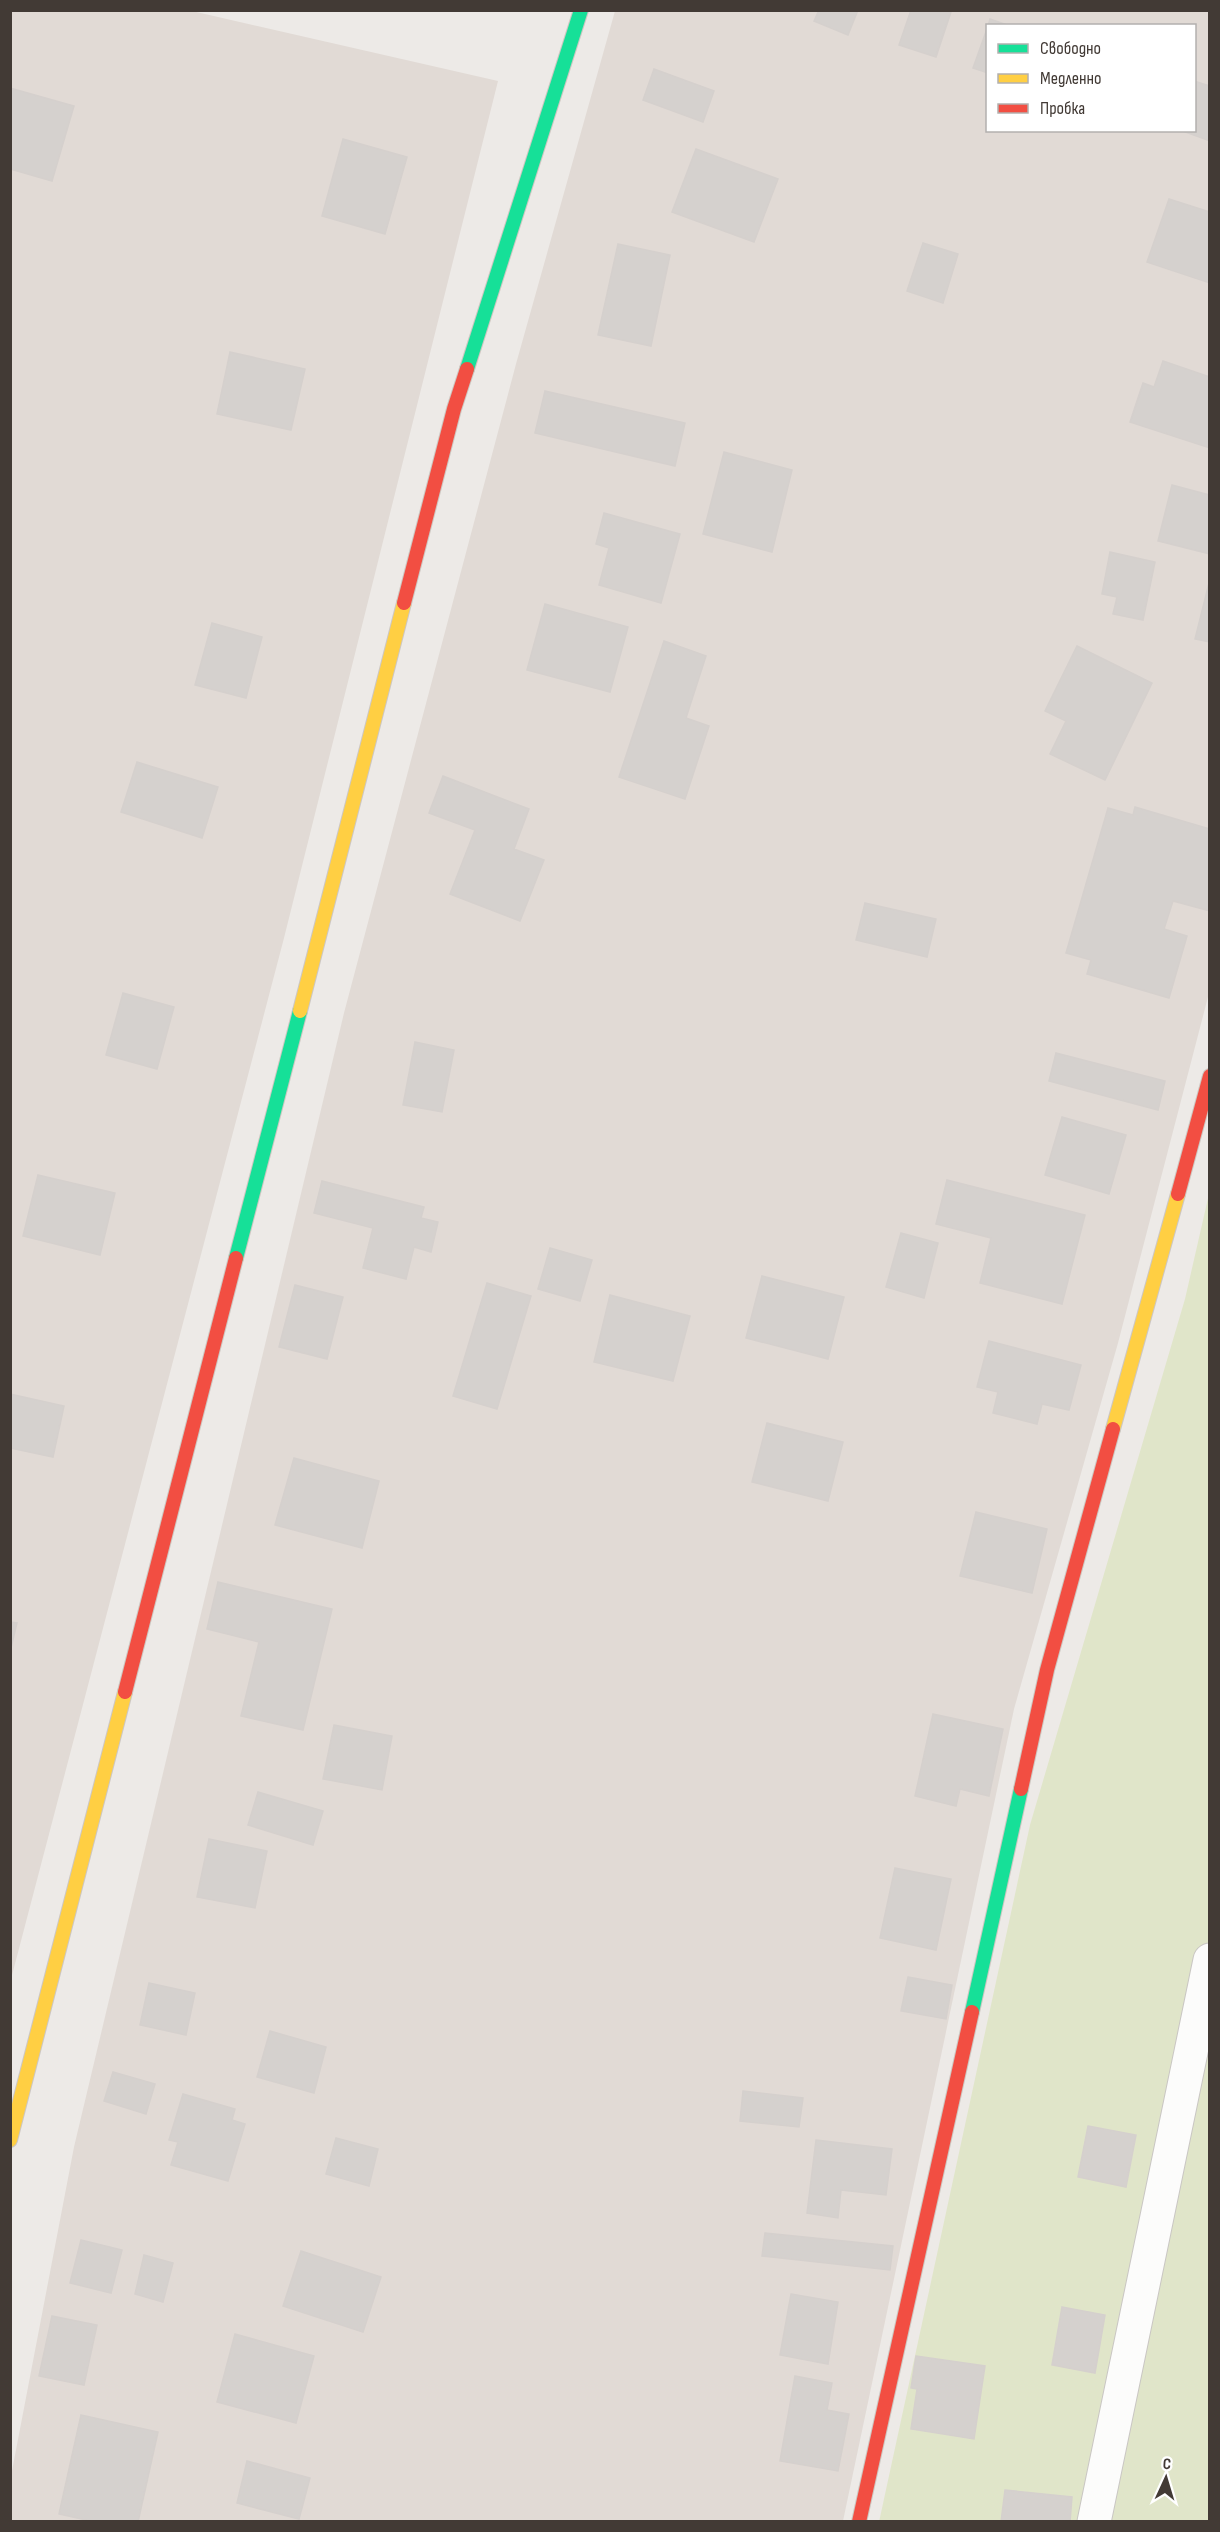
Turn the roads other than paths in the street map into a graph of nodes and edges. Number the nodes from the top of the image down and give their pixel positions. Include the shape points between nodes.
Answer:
1 (581, 10) edge
2 (1209, 1076) edge
3 (1209, 1960) edge
4 (10, 2140) edge
5 (859, 2522) edge
6 (1094, 2522) edge

1 - 4 street via 454,409
2 - 5 street via 1047,1670
3 - 6 street

